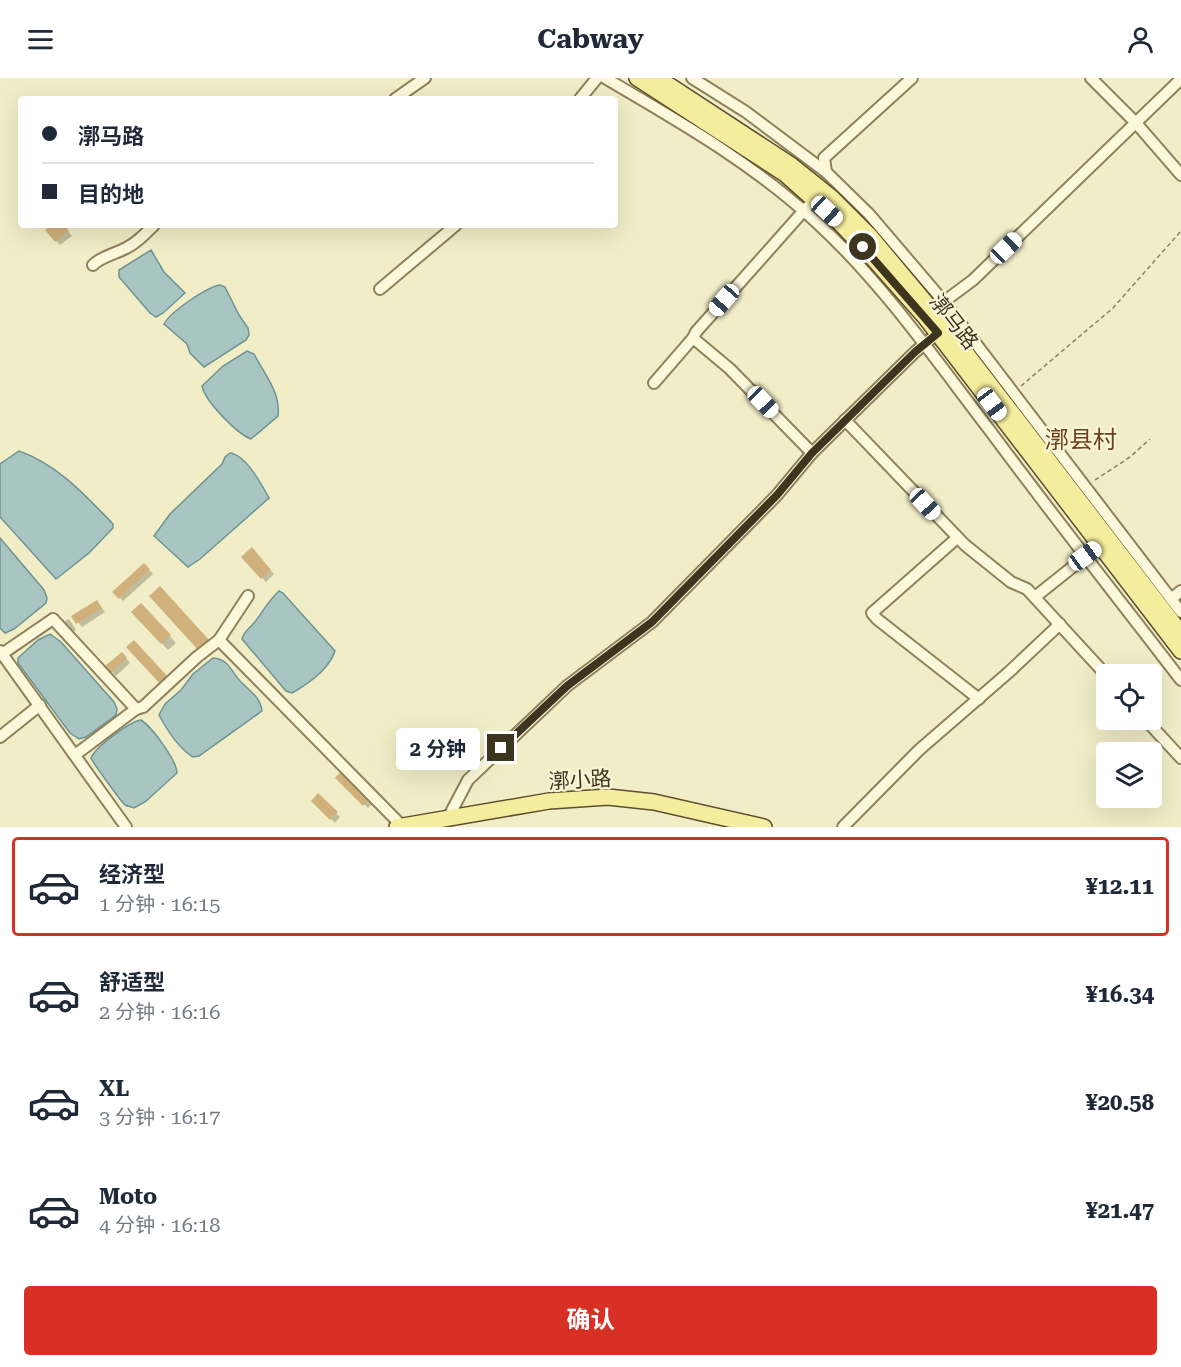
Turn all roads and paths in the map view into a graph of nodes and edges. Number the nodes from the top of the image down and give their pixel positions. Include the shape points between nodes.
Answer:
1 (425, 78) edge
2 (597, 78) edge
3 (605, 78) edge
4 (637, 78) edge
5 (658, 78) edge
6 (692, 78) edge
7 (912, 78) edge
8 (1091, 78) edge
9 (1181, 79) edge
10 (399, 96) edge
11 (582, 96) edge
12 (1136, 123) junction
13 (826, 172) junction
14 (1181, 175) edge
15 (814, 199) junction
16 (803, 211) junction
17 (151, 228) edge
18 (452, 228) edge
19 (1181, 231) edge
20 (93, 265) dead end
21 (380, 289) dead end
22 (934, 310) junction
23 (938, 333) junction
24 (693, 338) junction
25 (924, 345) junction
26 (654, 383) dead end
27 (1012, 394) junction
28 (845, 420) junction
29 (1150, 439) dead end
30 (812, 453) junction
31 (1085, 488) junction
32 (957, 538) junction
33 (1100, 545) junction
34 (1085, 556) junction
35 (1181, 591) edge
36 (248, 596) dead end
37 (1035, 597) junction
38 (1171, 599) junction
39 (1181, 612) edge
40 (1060, 624) junction
41 (1181, 633) edge
42 (219, 640) junction
43 (1181, 651) edge
44 (1, 653) edge
45 (1096, 664) edge
46 (1181, 680) edge
47 (979, 699) junction
48 (40, 705) junction
49 (136, 709) junction
50 (1155, 730) edge
51 (0, 737) edge
52 (75, 755) junction
53 (1181, 758) edge
54 (448, 818) junction
55 (400, 826) edge
56 (126, 827) edge
57 (764, 827) edge
58 (843, 827) edge

1 - 10 street
2 - 11 street
3 - 16 street via 707,138
4 - 15 main road, 漷马路 via 785,174
5 - 22 main road, 漷马路 via 791,165 831,197
6 - 13 street via 746,112
7 - 13 street via 824,159
8 - 12 street
9 - 12 street
12 - 14 street
12 - 22 street via 973,280
13 - 22 street via 869,214
15 - 16 street
15 - 22 main road, 漷马路
16 - 24 street
16 - 25 street via 863,268
17 - 20 street via 132,245
18 - 21 street
19 - 27 path via 1113,308
22 - 23 main road, 漷马路
22 - 27 street
22 - 41 main road, 漷马路
23 - 25 street
23 - 33 main road, 漷马路
24 - 26 street
24 - 30 street via 730,369
25 - 28 street
25 - 34 street
27 - 31 street
28 - 30 street
28 - 32 street
29 - 31 path
30 - 54 street via 777,495 652,622 567,686 468,780
31 - 38 street
32 - 37 street
32 - 47 street via 872,613
33 - 34 street
33 - 43 main road, 漷马路
34 - 37 street
34 - 46 street
35 - 38 street
36 - 42 street
37 - 40 street
38 - 39 street
40 - 45 street
40 - 47 street
42 - 49 street
42 - 55 street
44 - 48 street
44 - 49 street via 53,619
47 - 58 street via 919,750
48 - 51 street
48 - 52 street
49 - 52 street
50 - 53 street
52 - 56 street
54 - 55 main road, 漷小路
54 - 57 main road, 漷小路 via 549,801 608,797 654,802

